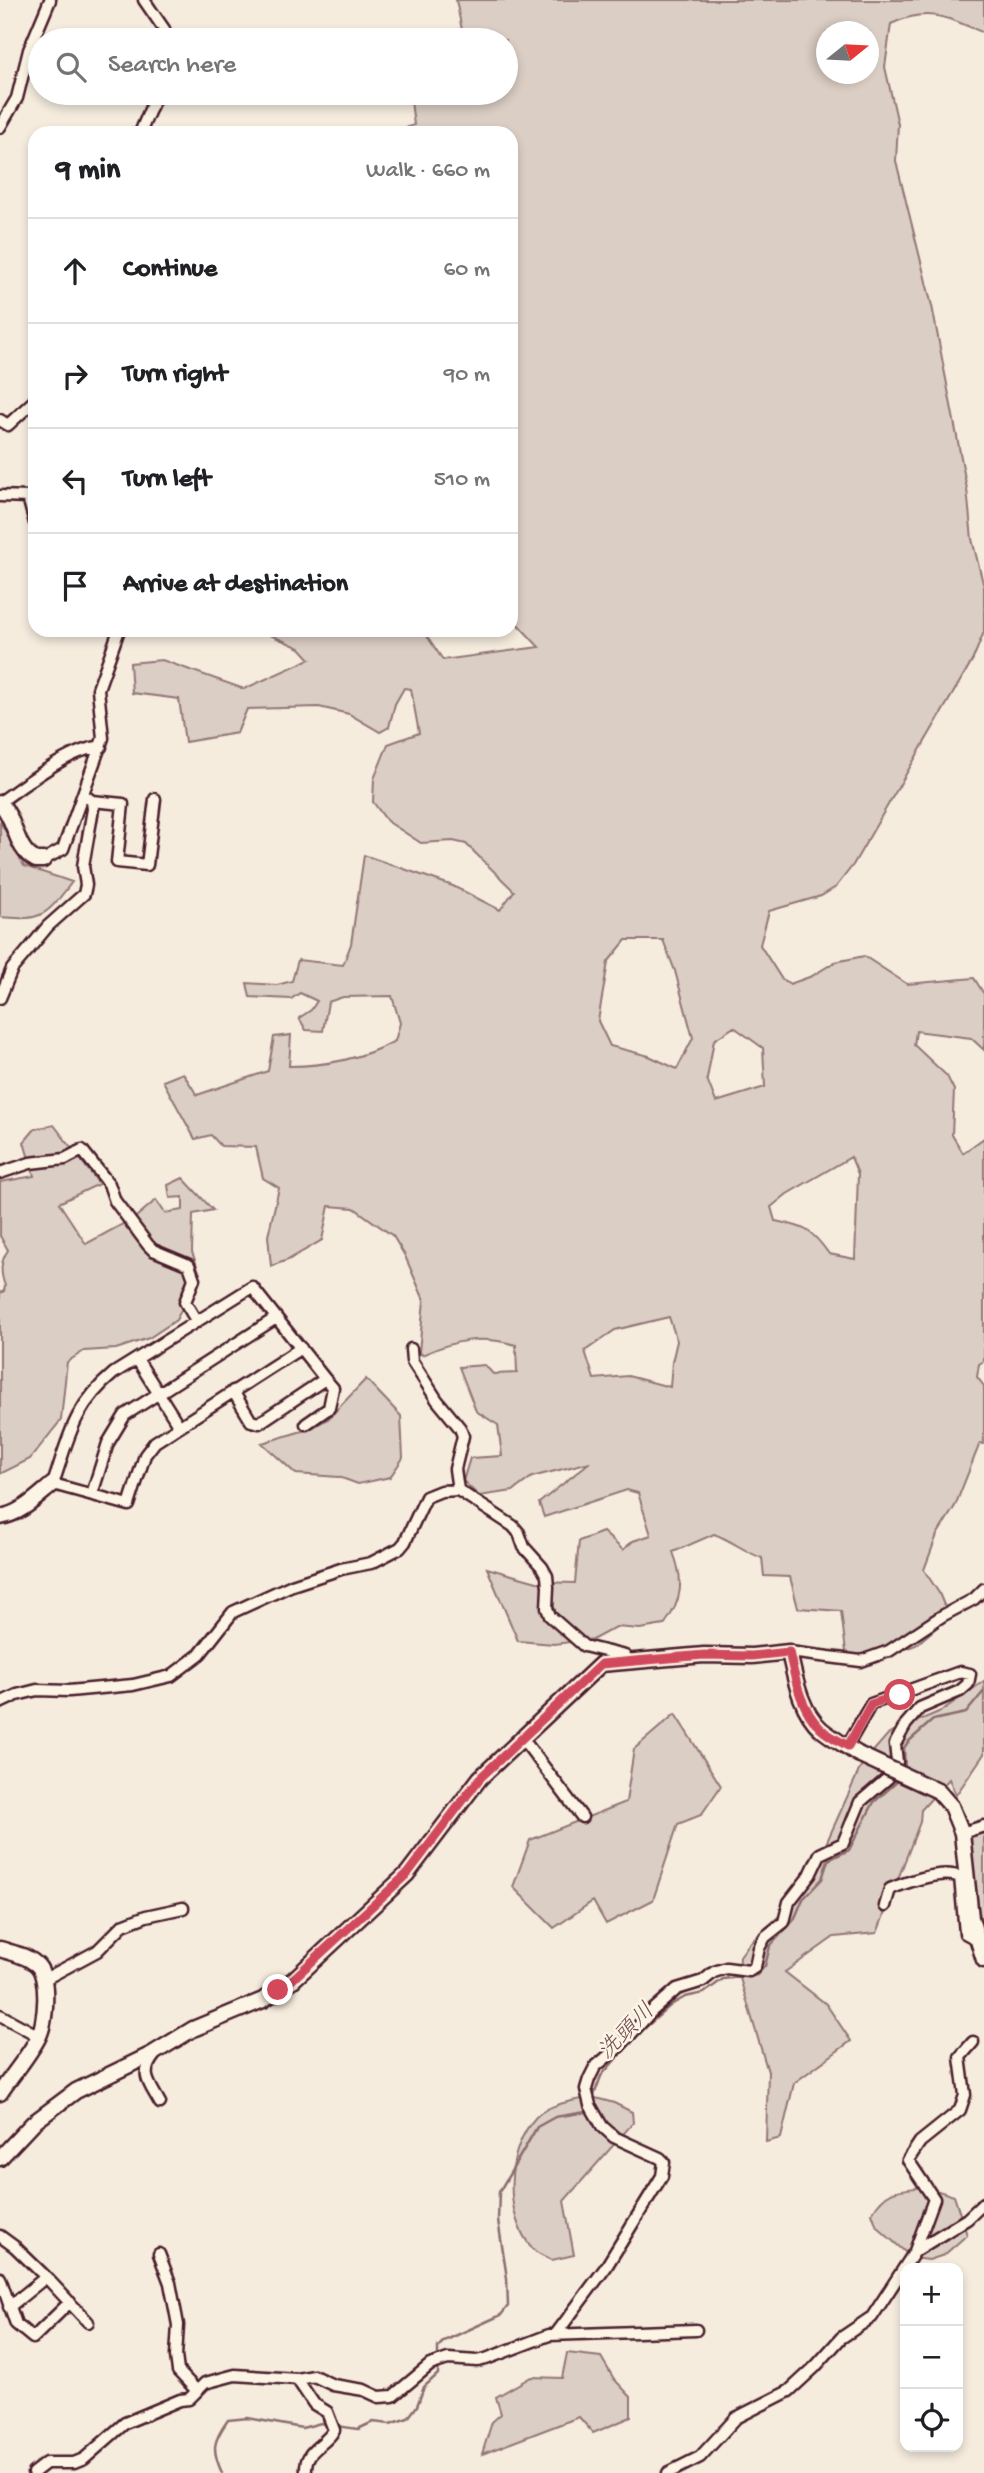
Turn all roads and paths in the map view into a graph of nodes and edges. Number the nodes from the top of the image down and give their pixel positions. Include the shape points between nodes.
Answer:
1 (50, 0) edge
2 (144, 0) edge
3 (38, 28) edge
4 (163, 28) edge
5 (28, 54) edge
6 (152, 105) edge
7 (143, 126) edge
8 (0, 127) edge
9 (28, 406) edge
10 (0, 420) edge
11 (28, 495) edge
12 (0, 496) edge
13 (117, 637) edge
14 (101, 747) junction
15 (88, 798) junction
16 (155, 799) dead end
17 (0, 802) edge
18 (43, 860) joint
19 (0, 998) edge
20 (0, 1173) edge
21 (276, 1318) junction
22 (197, 1322) junction
23 (300, 1348) junction
24 (411, 1349) dead end
25 (137, 1359) junction
26 (325, 1379) junction
27 (233, 1391) junction
28 (158, 1392) junction
29 (306, 1424) dead end
30 (179, 1426) junction
31 (53, 1484) junction
32 (458, 1490) junction
33 (92, 1494) junction
34 (0, 1517) edge
35 (984, 1589) edge
36 (789, 1652) junction
37 (631, 1661) junction
38 (0, 1703) edge
39 (522, 1738) junction
40 (853, 1750) junction
41 (582, 1817) dead end
42 (984, 1826) edge
43 (962, 1833) junction
44 (885, 1906) dead end
45 (183, 1908) dead end
46 (979, 1939) edge
47 (0, 1949) edge
48 (984, 1960) edge
49 (45, 1979) junction
50 (0, 2015) edge
51 (39, 2036) junction
52 (973, 2042) dead end
53 (152, 2054) junction
54 (0, 2093) edge
55 (160, 2103) dead end
56 (0, 2158) edge
57 (984, 2203) edge
58 (3, 2241) edge
59 (915, 2252) junction
60 (159, 2254) dead end
61 (46, 2277) junction
62 (0, 2278) edge
63 (70, 2302) junction
64 (9, 2307) junction
65 (88, 2322) dead end
66 (696, 2330) dead end
67 (556, 2334) junction
68 (297, 2379) junction
69 (197, 2391) junction
70 (33, 2473) edge
71 (306, 2473) edge
72 (668, 2473) edge

1 - 3 street
2 - 4 street
5 - 8 street via 17,98
6 - 7 street
9 - 10 street via 8,425
11 - 12 street
13 - 14 street via 98,689
14 - 15 street
14 - 17 street via 85,749
15 - 16 street via 122,804 117,862 147,865
15 - 18 street via 63,849
15 - 19 street via 91,822 83,866 84,894 48,926 12,969
17 - 18 street via 24,851
20 - 22 street via 65,1159 82,1150 148,1245 189,1265 194,1279 185,1302
21 - 22 street via 251,1287
21 - 23 street
21 - 28 street
22 - 25 street
23 - 26 street
23 - 27 street
24 - 32 street via 412,1361 463,1436 455,1469
25 - 28 street
25 - 31 street via 98,1386 83,1404
26 - 27 street via 259,1423 251,1421
26 - 29 street via 333,1388 329,1408
27 - 30 street
28 - 30 street
28 - 33 street via 125,1415 115,1428
30 - 33 street via 145,1455 129,1505
31 - 33 street
31 - 34 street via 10,1516
32 - 37 street via 519,1533 547,1577 547,1608 556,1623 584,1646
32 - 38 street via 426,1497 405,1542 387,1556 311,1578 233,1612 200,1654 171,1675 133,1685 37,1690
35 - 36 street via 889,1651 861,1661
36 - 37 street
36 - 40 street via 806,1710 820,1728
37 - 39 street via 601,1664
39 - 41 street
39 - 53 street via 480,1778 407,1874 293,1979 263,2000 193,2029
40 - 43 street, bridge via 938,1791 951,1806
40 - 67 street via 871,1704 960,1672 970,1674 960,1691 920,1707 897,1736 897,1762 888,1778 860,1802 843,1843 820,1854 789,1902 784,1922 765,1937 755,1967 749,1971 726,1968 677,1989 595,2067 586,2089 602,2126 664,2162 658,2186
42 - 43 street
43 - 46 street via 971,1918
44 - 46 street via 890,1889 953,1874 960,1877 965,1933
45 - 49 street via 122,1925 97,1951
46 - 48 street
47 - 49 street via 38,1965
49 - 51 street
50 - 51 street
51 - 54 street
52 - 59 street via 960,2057 965,2095 960,2110 920,2142 908,2160 934,2199
53 - 55 street via 145,2073
53 - 56 street via 76,2091 33,2123
57 - 59 street
58 - 61 street
59 - 72 street via 872,2317 841,2338 789,2391 736,2417 700,2457
60 - 69 street via 178,2325 178,2371
61 - 63 street
61 - 64 street
62 - 64 street
63 - 64 street via 33,2338 16,2324
63 - 65 street
66 - 67 street
67 - 68 street via 486,2360 448,2359 430,2365 393,2396 379,2397 314,2376
68 - 69 street via 235,2375
68 - 71 street via 314,2404 327,2412 333,2432 312,2450
69 - 70 street via 189,2399 125,2423 84,2459 46,2463

